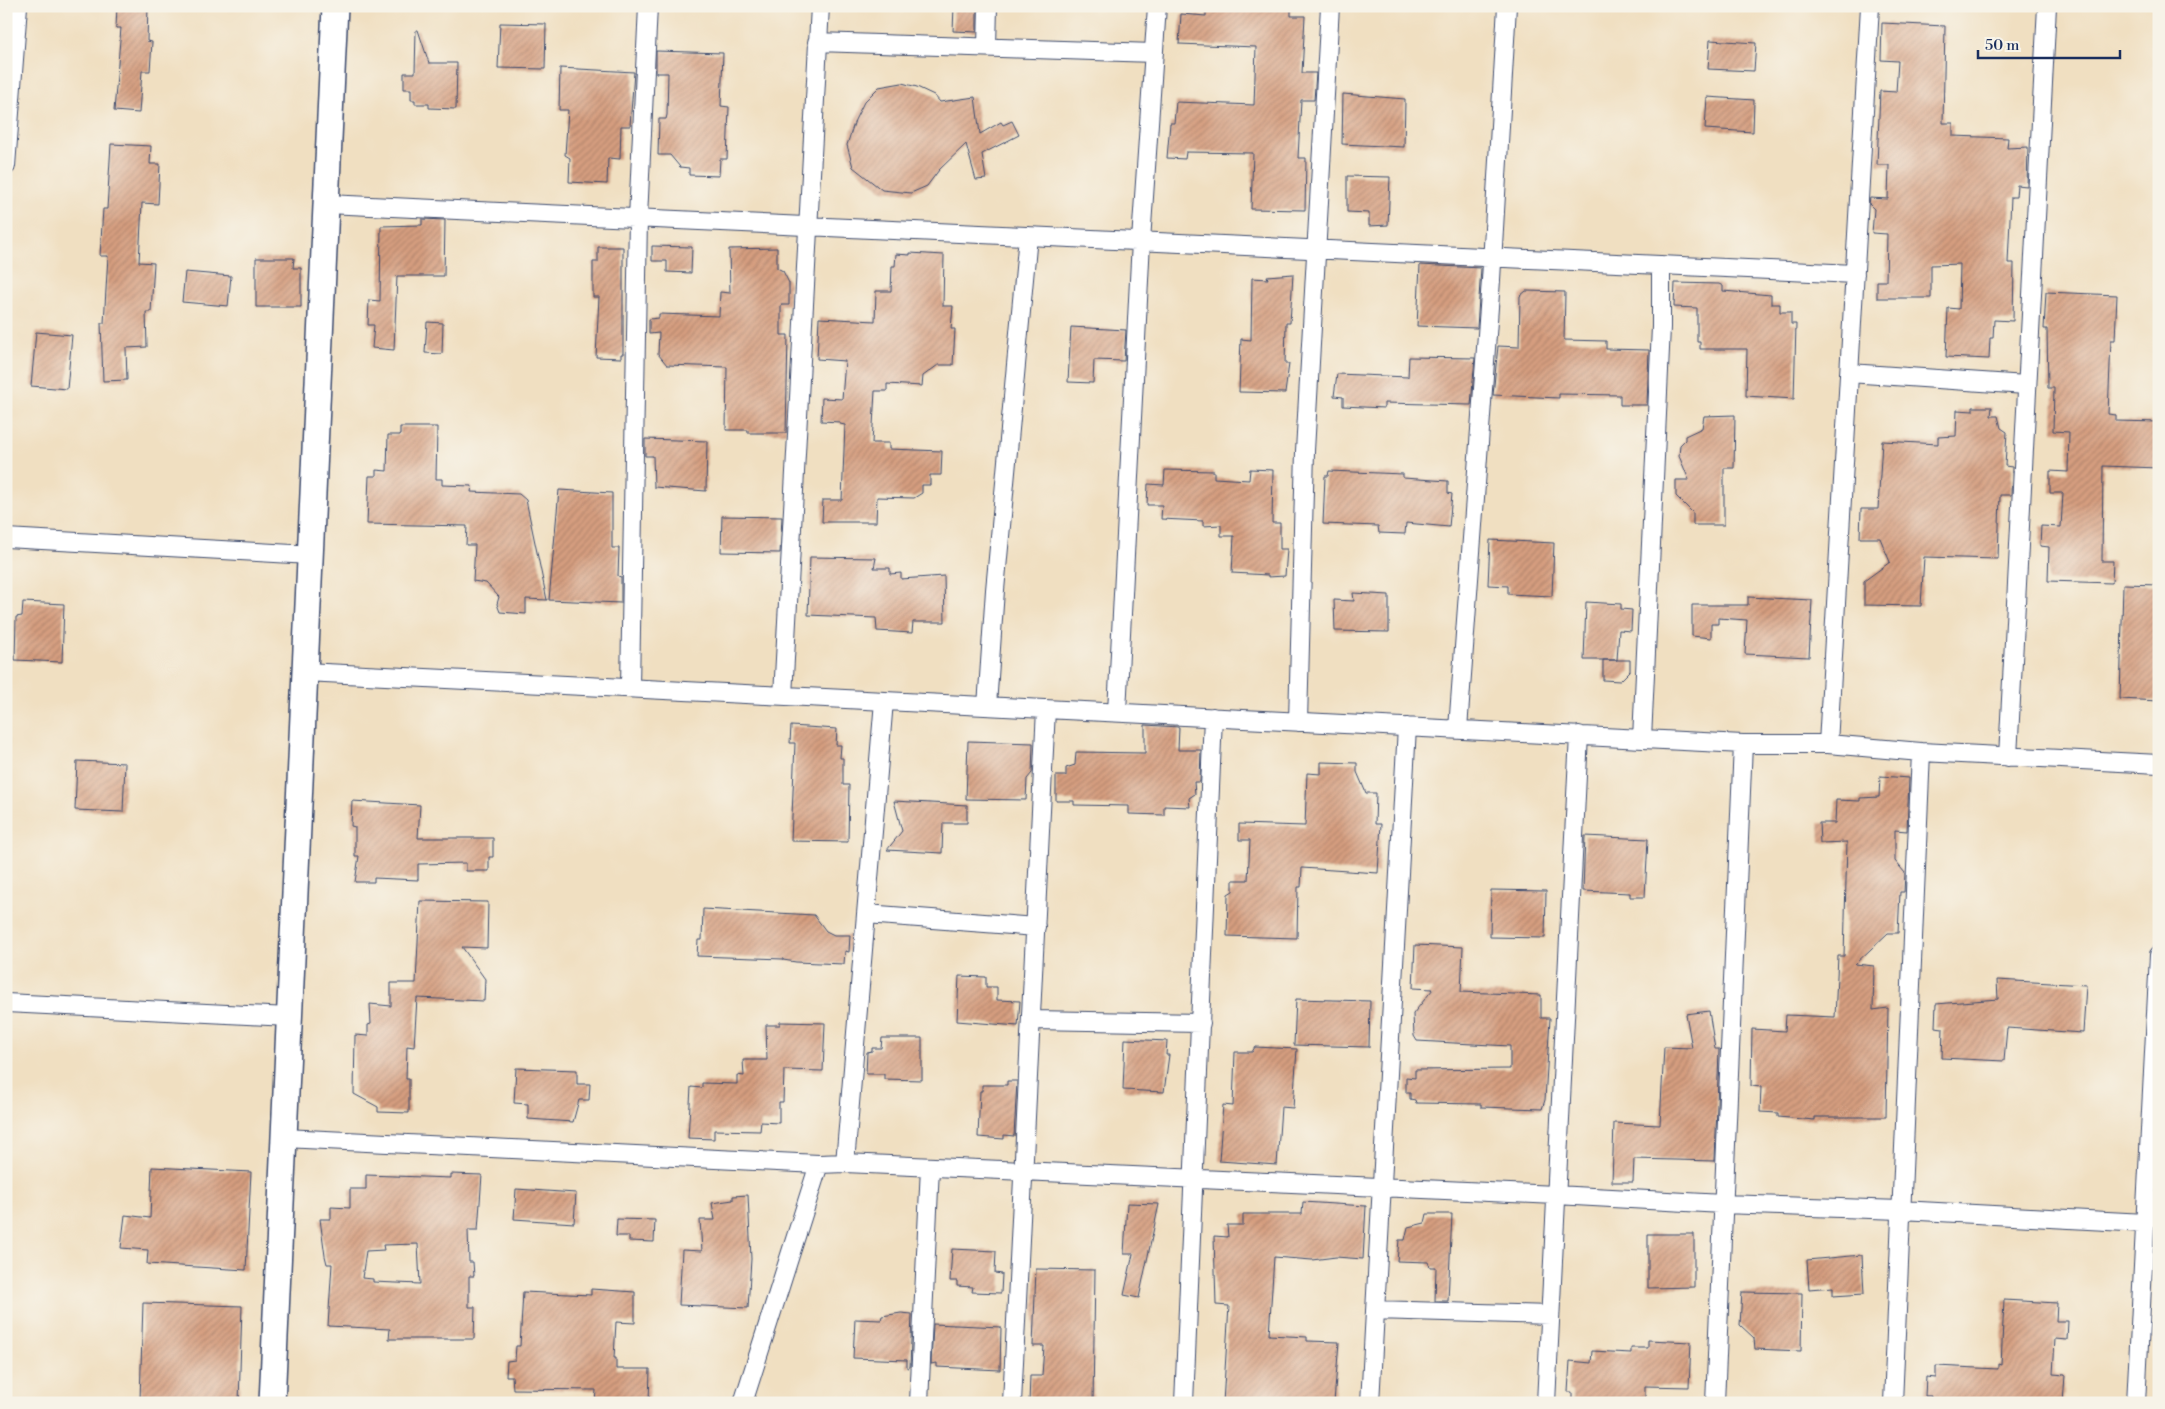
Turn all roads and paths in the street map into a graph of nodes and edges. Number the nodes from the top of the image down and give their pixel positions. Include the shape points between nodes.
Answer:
1 (18, 6) edge
2 (335, 6) edge
3 (648, 6) edge
4 (820, 6) edge
5 (988, 6) edge
6 (1157, 6) edge
7 (1330, 6) edge
8 (1507, 6) edge
9 (1870, 6) edge
10 (2047, 6) edge
11 (817, 42) junction
12 (987, 47) junction
13 (1154, 53) junction
14 (6, 166) edge
15 (327, 204) junction
16 (638, 218) junction
17 (808, 226) junction
18 (1028, 236) junction
19 (1142, 241) junction
20 (1317, 248) junction
21 (1493, 256) junction
22 (1661, 265) junction
23 (1855, 274) junction
24 (1849, 373) junction
25 (2026, 385) junction
26 (6, 538) edge
27 (310, 556) junction
28 (305, 672) junction
29 (630, 688) junction
30 (783, 696) junction
31 (884, 701) junction
32 (987, 706) junction
33 (1046, 709) junction
34 (1118, 712) junction
35 (1214, 717) junction
36 (1298, 722) junction
37 (1408, 727) junction
38 (1458, 729) junction
39 (1579, 736) junction
40 (1642, 738) junction
41 (1743, 744) junction
42 (1828, 744) junction
43 (1921, 752) junction
44 (2008, 757) junction
45 (2159, 764) edge
46 (866, 914) junction
47 (1036, 927) junction
48 (2159, 955) edge
49 (2158, 996) edge
50 (6, 1003) edge
51 (289, 1017) junction
52 (1032, 1020) junction
53 (1200, 1023) junction
54 (284, 1138) junction
55 (845, 1163) junction
56 (819, 1164) junction
57 (930, 1167) junction
58 (1023, 1171) junction
59 (1194, 1178) junction
60 (1382, 1187) junction
61 (1556, 1195) junction
62 (1723, 1204) junction
63 (1901, 1210) junction
64 (2144, 1223) junction
65 (1375, 1310) junction
66 (1550, 1315) junction
67 (272, 1403) edge
68 (743, 1403) edge
69 (918, 1403) edge
70 (1012, 1403) edge
71 (1184, 1403) edge
72 (1370, 1403) edge
73 (1546, 1403) edge
74 (1715, 1403) edge
75 (1893, 1403) edge
76 (2136, 1403) edge

1 - 14 street
2 - 15 street
3 - 16 street
4 - 11 street
5 - 12 street
6 - 13 street
7 - 20 street
8 - 21 street
9 - 23 street
10 - 25 street
11 - 12 street
11 - 17 street
12 - 13 street
13 - 19 street
15 - 16 street
15 - 27 street
16 - 17 street
16 - 29 street
17 - 18 street
17 - 30 street
18 - 19 street
18 - 32 street
19 - 20 street
19 - 34 street
20 - 21 street
20 - 36 street via 1304,451
21 - 22 street
21 - 38 street
22 - 23 street
22 - 40 street
23 - 24 street
24 - 25 street
24 - 42 street
25 - 44 street
26 - 27 street
27 - 28 street
28 - 29 street
28 - 51 street
29 - 30 street
30 - 31 street
31 - 32 street
31 - 46 street
32 - 33 street
33 - 34 street
33 - 47 street
34 - 35 street
35 - 36 street
35 - 53 street
36 - 37 street
37 - 38 street
37 - 60 street
38 - 39 street
39 - 40 street
39 - 61 street
40 - 41 street
41 - 42 street
41 - 62 street
42 - 43 street
43 - 44 street
43 - 63 street
44 - 45 street
46 - 47 street
46 - 55 street
47 - 52 street
48 - 49 street
49 - 64 street
50 - 51 street
51 - 54 street
52 - 53 street
52 - 58 street
53 - 59 street
54 - 56 street
54 - 67 street
55 - 56 street
55 - 57 street
56 - 68 street
57 - 58 street
57 - 69 street
58 - 59 street
58 - 70 street
59 - 60 street
59 - 71 street
60 - 61 street
60 - 65 street
61 - 62 street
61 - 66 street
62 - 63 street
62 - 74 street
63 - 64 street
63 - 75 street
64 - 76 street
65 - 66 street
65 - 72 street
66 - 73 street

